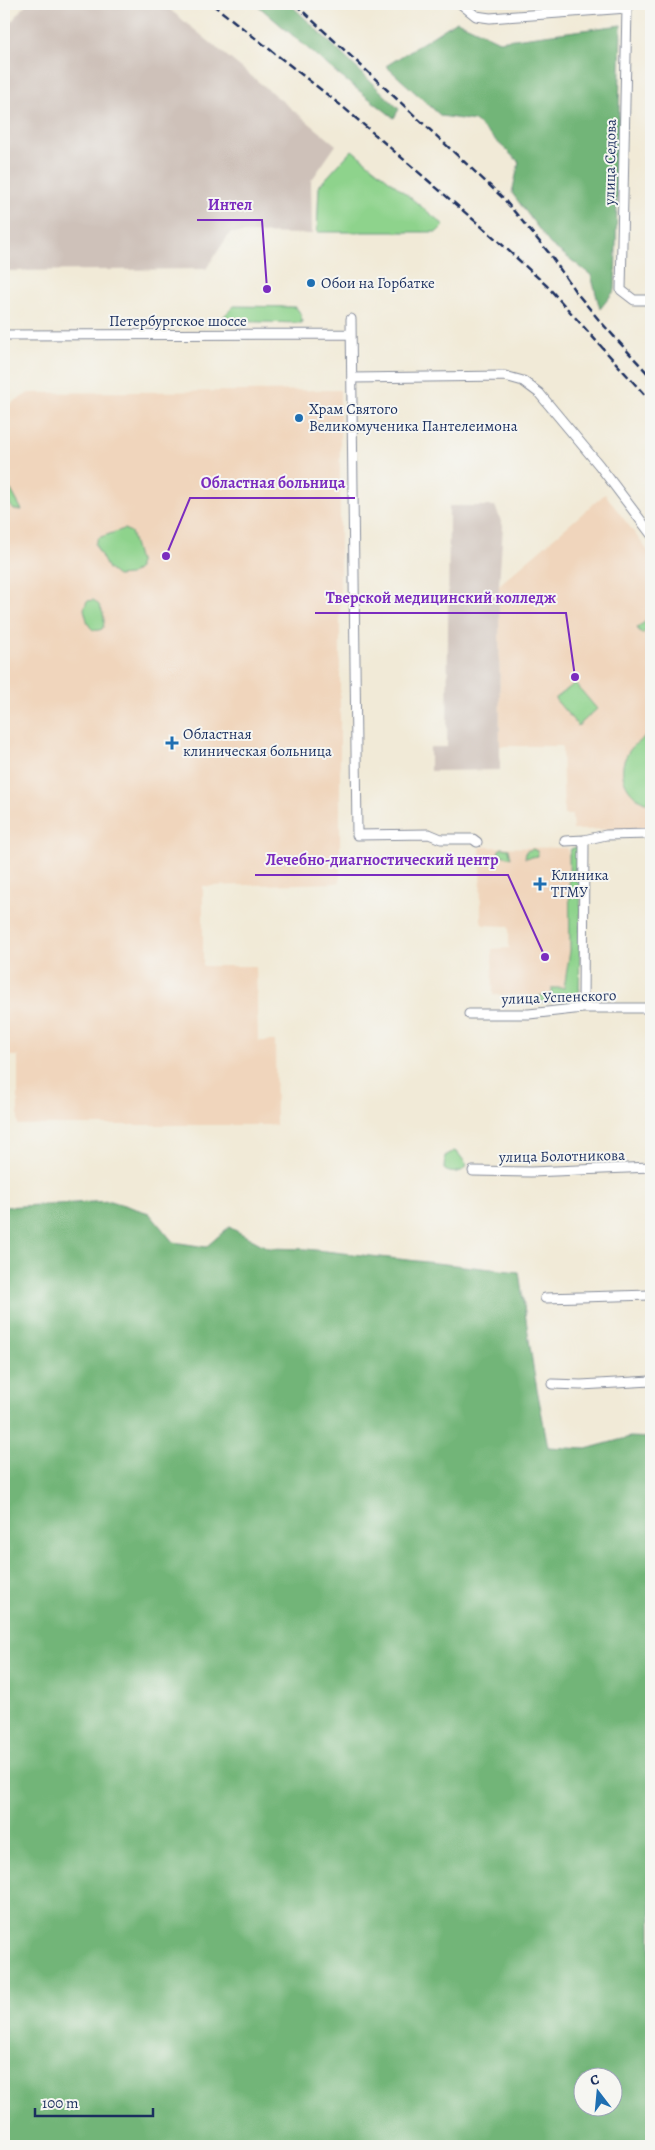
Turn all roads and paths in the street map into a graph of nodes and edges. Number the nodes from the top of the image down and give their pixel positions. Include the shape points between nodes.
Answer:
1 (461, 4) edge
2 (630, 6) edge
3 (651, 300) edge
4 (351, 319) dead end
5 (351, 334) junction
6 (4, 335) edge
7 (352, 378) junction
8 (651, 534) edge
9 (651, 834) edge
10 (584, 840) junction
11 (564, 841) dead end
12 (477, 842) dead end
13 (583, 1008) junction
14 (651, 1008) edge
15 (469, 1014) dead end
16 (651, 1167) edge
17 (472, 1171) dead end
18 (651, 1295) edge
19 (545, 1298) dead end
20 (651, 1381) edge
21 (552, 1384) dead end

1 - 2 street via 476,16 490,18
2 - 3 street, улица Седова via 622,290 634,300
4 - 5 street
5 - 6 street, Петербургское шоссе
5 - 7 street
7 - 8 street via 505,376 524,381 541,395
7 - 12 street via 357,835 429,834 441,839 472,839
9 - 10 street via 606,835
10 - 11 street
10 - 13 street
13 - 14 street, улица Успенского
13 - 15 street, улица Успенского via 529,1014
16 - 17 street, улица Болотникова
18 - 19 street
20 - 21 street

